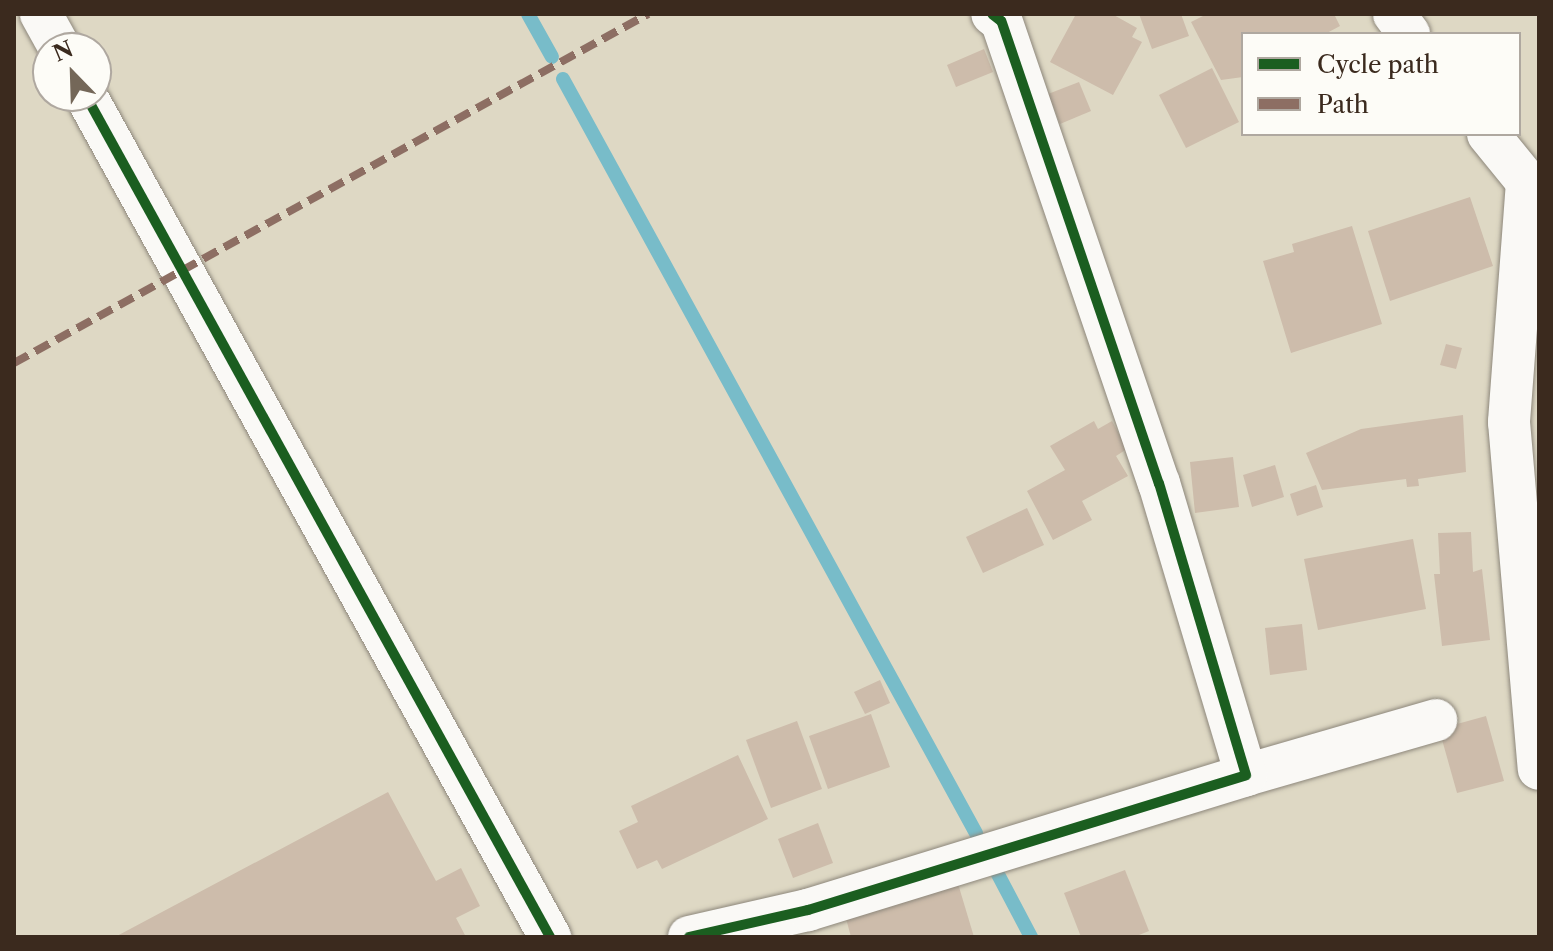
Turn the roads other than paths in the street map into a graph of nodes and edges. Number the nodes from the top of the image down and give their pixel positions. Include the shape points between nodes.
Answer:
1 (41, 14) edge
2 (992, 14) edge
3 (1394, 14) edge
4 (51, 32) edge
5 (1408, 32) edge
6 (95, 112) edge
7 (1490, 136) edge
8 (1436, 720) dead end
9 (1539, 769) edge
10 (1246, 775) junction
11 (550, 937) edge
12 (689, 937) edge

1 - 4 street
2 - 10 street via 1001,21 1159,484
3 - 5 street
6 - 11 street
7 - 9 street via 1527,182 1509,422
8 - 10 street
10 - 12 street via 808,910

